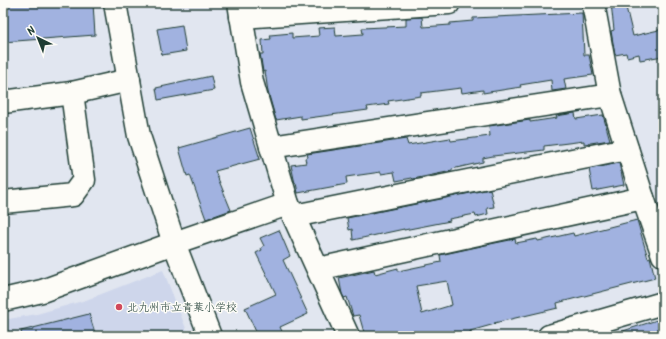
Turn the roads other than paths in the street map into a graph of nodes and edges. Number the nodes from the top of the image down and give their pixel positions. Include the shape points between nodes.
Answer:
1 (115, 3) edge
2 (449, 3) edge
3 (593, 3) edge
4 (240, 10) edge
5 (129, 80) junction
6 (72, 93) junction
7 (610, 95) junction
8 (3, 102) edge
9 (271, 147) junction
10 (627, 149) junction
11 (643, 198) junction
12 (3, 202) edge
13 (291, 210) junction
14 (174, 243) junction
15 (663, 255) edge
16 (318, 269) junction
17 (3, 300) edge
18 (663, 303) edge
19 (210, 336) edge
20 (348, 336) edge
21 (549, 336) edge

1 - 5 street
2 - 4 street
3 - 7 street
4 - 9 street via 252,82
5 - 6 street
5 - 14 street via 139,136
6 - 8 street
6 - 12 street via 84,180 73,195
7 - 9 street
7 - 10 street
9 - 13 street
10 - 11 street
10 - 13 street
11 - 15 street
11 - 16 street
13 - 14 street
13 - 16 street
14 - 17 street via 42,291
14 - 19 street
16 - 20 street
18 - 21 street

